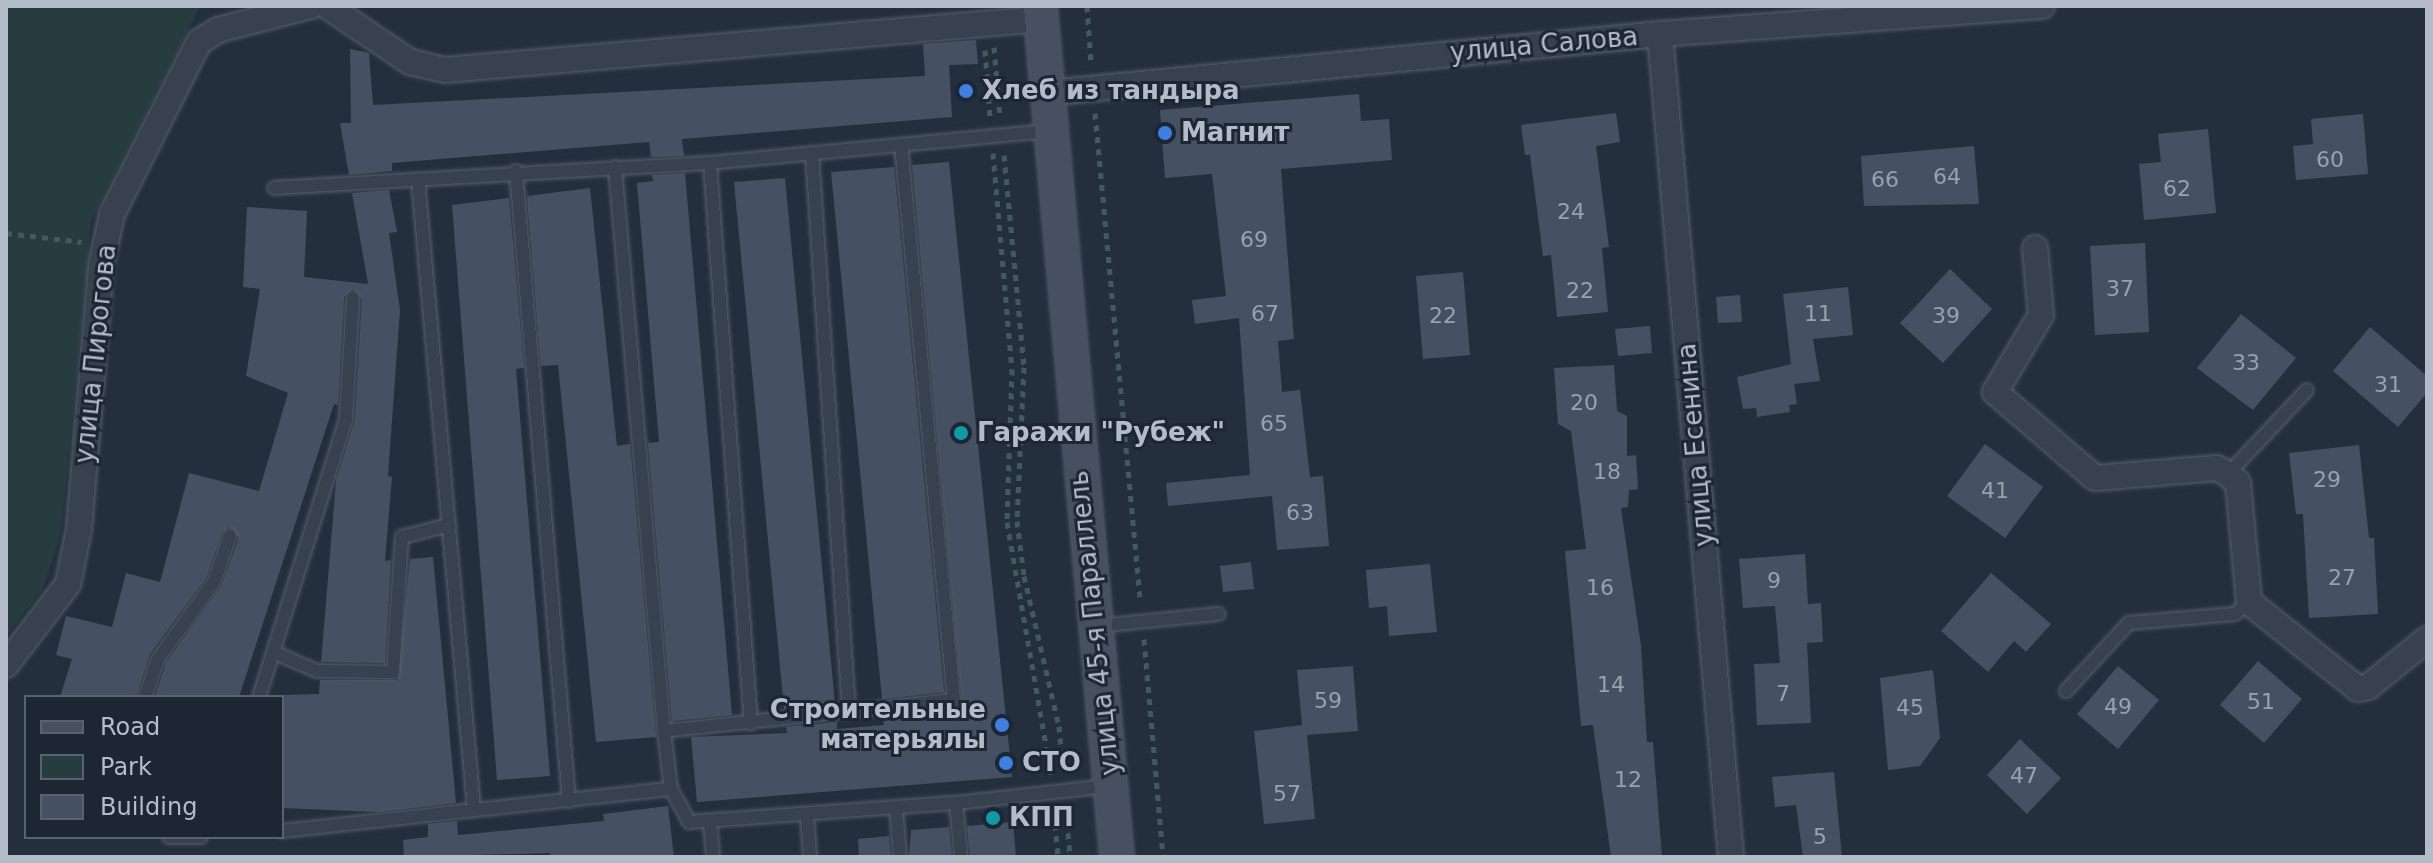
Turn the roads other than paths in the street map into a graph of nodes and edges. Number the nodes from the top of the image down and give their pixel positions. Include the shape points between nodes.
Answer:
1 (311, 6) edge
2 (327, 6) edge
3 (2042, 6) edge
4 (1040, 13) edge
5 (1660, 34) junction
6 (1047, 93) junction
7 (1050, 131) junction
8 (901, 145) junction
9 (812, 153) junction
10 (710, 163) junction
11 (615, 167) junction
12 (516, 171) junction
13 (418, 180) junction
14 (274, 188) dead end
15 (2035, 248) dead end
16 (353, 298) dead end
17 (2307, 390) dead end
18 (2228, 474) junction
19 (449, 525) junction
20 (230, 536) dead end
21 (2249, 602) junction
22 (1218, 614) dead end
23 (1094, 626) junction
24 (2427, 639) edge
25 (273, 652) junction
26 (6, 665) edge
27 (2066, 691) dead end
28 (146, 695) edge
29 (260, 695) edge
30 (849, 711) junction
31 (751, 724) junction
32 (664, 731) junction
33 (1111, 785) junction
34 (671, 789) junction
35 (569, 801) junction
36 (956, 803) junction
37 (896, 808) junction
38 (474, 809) junction
39 (807, 815) junction
40 (710, 822) junction
41 (284, 831) edge
42 (713, 857) edge
43 (810, 857) edge
44 (900, 857) edge
45 (961, 857) edge
46 (1117, 857) edge
47 (1731, 857) edge

1 - 26 street, улица Пирогова via 218,30 199,42 119,200 106,244 79,529 68,584
2 - 4 street via 410,62 445,70 991,24
3 - 5 street, улица Салова
4 - 6 main road, улица 45-я Параллель
5 - 6 street, улица Салова
5 - 47 street, улица Есенина
6 - 7 main road, улица 45-я Параллель
7 - 8 lane
7 - 23 main road, улица 45-я Параллель
8 - 9 lane
8 - 30 lane via 954,700
9 - 10 lane
9 - 30 lane
10 - 11 lane
10 - 31 lane
11 - 12 lane
11 - 32 lane
12 - 13 lane
12 - 35 lane
13 - 14 lane
13 - 19 lane
15 - 18 street via 2041,315 1995,392 2095,478 2217,468
16 - 25 lane via 346,419
17 - 18 lane
18 - 21 street via 2238,483
19 - 25 lane via 402,537 393,672 317,671
19 - 38 lane
20 - 28 lane via 214,582 158,659
21 - 24 street via 2358,689 2368,687
21 - 27 lane via 2235,614 2129,623
22 - 23 lane
23 - 33 main road, улица 45-я Параллель
25 - 29 lane
30 - 31 lane
31 - 32 lane
32 - 34 lane
33 - 36 lane
33 - 46 main road, улица 45-я Параллель
34 - 35 lane
34 - 40 lane via 689,822
35 - 38 lane
36 - 37 lane
36 - 45 lane
37 - 39 lane
37 - 44 lane
38 - 41 lane
39 - 40 lane
39 - 43 lane
40 - 42 lane

